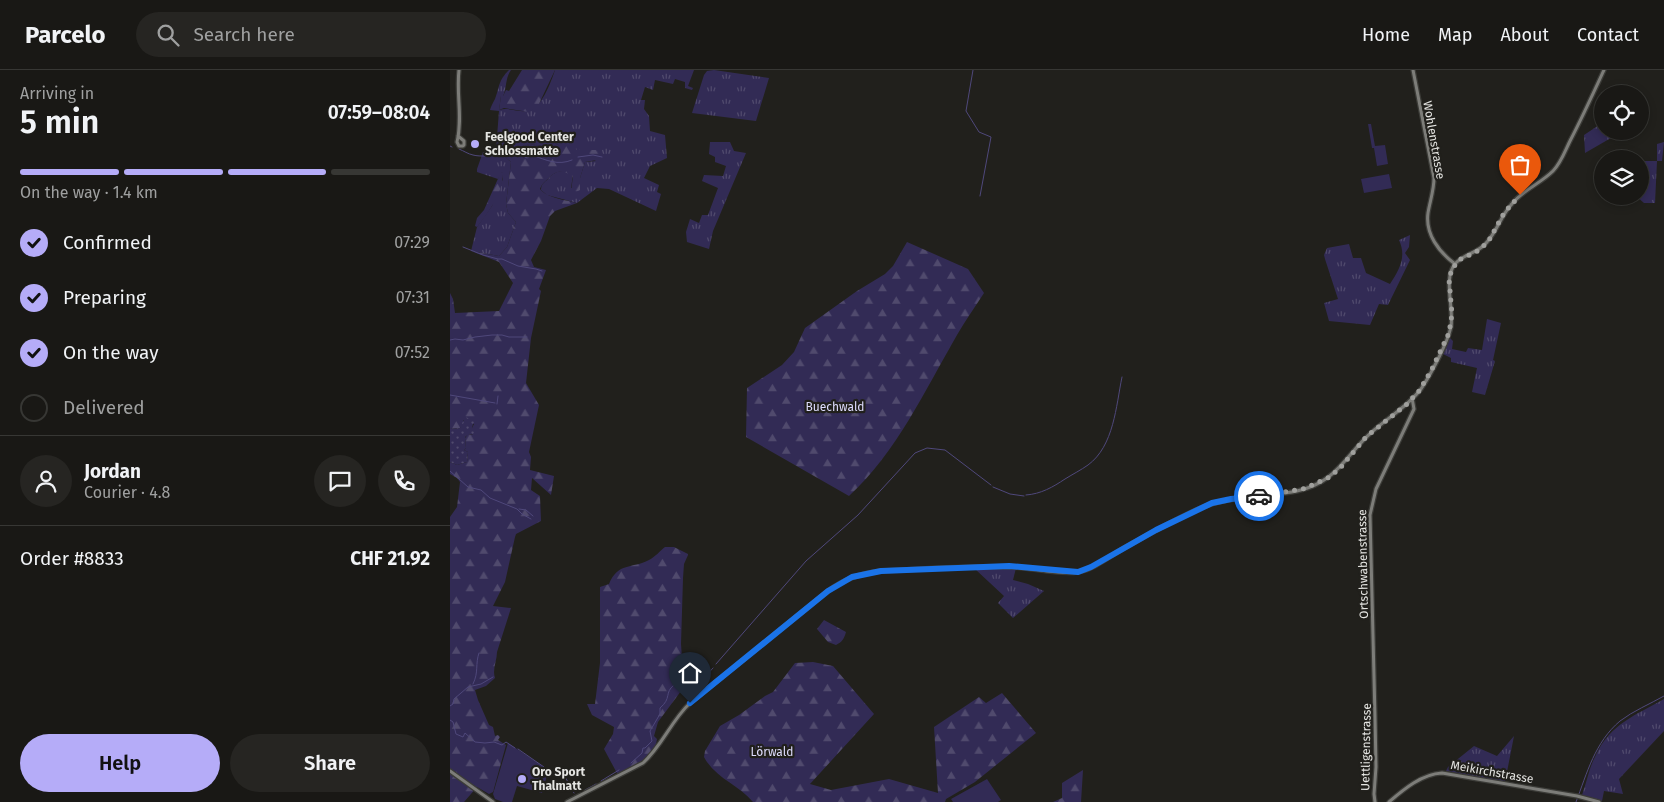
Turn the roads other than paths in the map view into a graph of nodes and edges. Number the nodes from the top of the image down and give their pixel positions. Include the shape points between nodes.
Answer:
1 (459, 70) edge
2 (1413, 70) edge
3 (1604, 70) edge
4 (458, 136) dead end
5 (1455, 264) junction
6 (1412, 398) junction
7 (1407, 404) junction
8 (1411, 415) junction
9 (1375, 691) joint
10 (450, 771) edge
11 (493, 802) edge
12 (566, 802) edge
13 (1375, 802) edge
14 (1389, 802) edge
15 (1599, 802) edge

1 - 4 main road
2 - 5 main road, Wohlenstrasse via 1434,178 1428,217 1430,229 1439,250
3 - 5 main road via 1556,166 1548,176 1513,202 1486,244
5 - 6 main road via 1450,275 1452,314 1449,333 1426,380
6 - 7 main road
6 - 8 main road, Ortschwabenstrasse via 1414,407
7 - 8 main road
7 - 12 main road via 1371,432 1337,471 1322,482 1297,491 1212,503 1082,571 968,568 872,572 846,580 828,591 690,703 643,763
8 - 9 main road, Ortschwabenstrasse via 1379,481 1371,508
9 - 13 main road, Uettligenstrasse
10 - 11 main road
14 - 15 main road, Meikirchstrasse via 1423,778 1442,773

